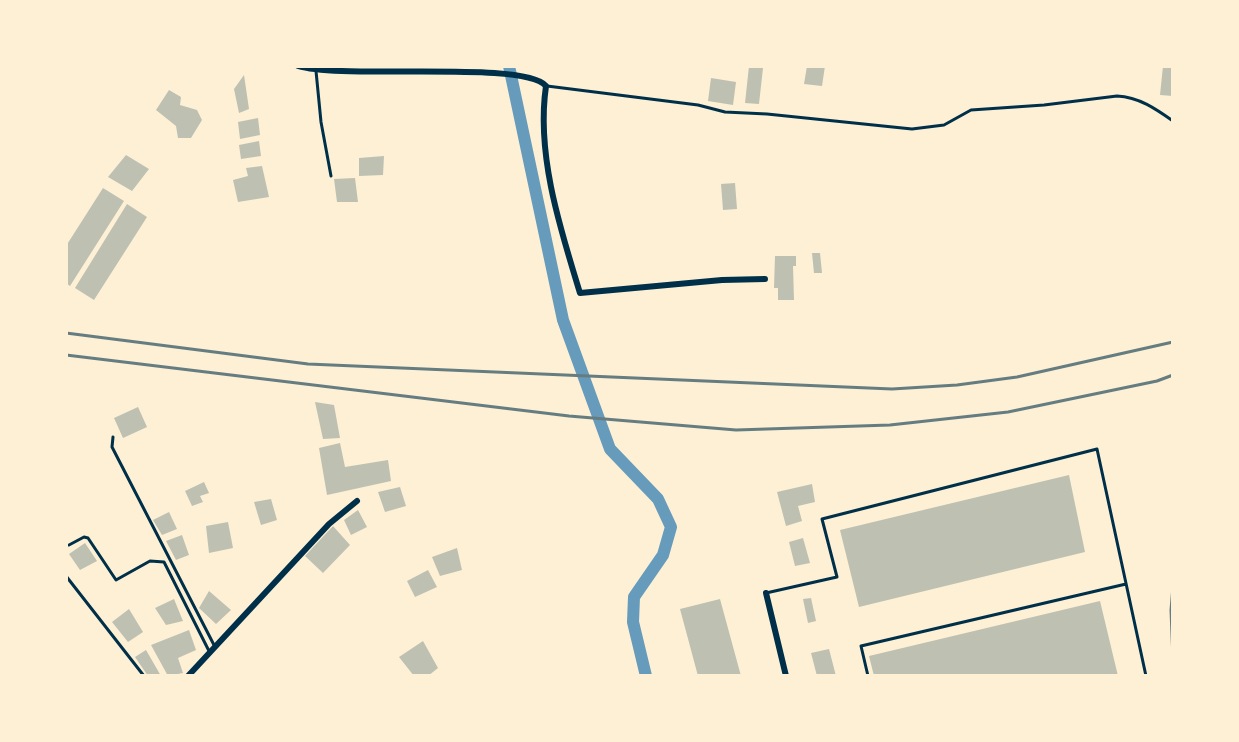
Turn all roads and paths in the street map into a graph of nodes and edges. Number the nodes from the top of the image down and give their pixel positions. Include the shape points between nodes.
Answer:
1 (298, 66) edge
2 (316, 69) junction
3 (546, 86) junction
4 (1173, 121) edge
5 (331, 176) dead end
6 (765, 279) dead end
7 (113, 437) dead end
8 (357, 501) dead end
9 (69, 545) dead end
10 (66, 576) edge
11 (1126, 584) junction
12 (766, 593) joint
13 (215, 647) junction
14 (209, 653) junction
15 (144, 676) edge
16 (188, 676) edge
17 (786, 676) edge
18 (868, 676) edge
19 (1146, 676) edge

1 - 2 street
2 - 3 street via 528,76
2 - 5 lane
3 - 4 lane via 698,105 725,112 894,129 944,125 971,110 1117,96 1150,106
3 - 6 street via 545,144 558,215 580,293 722,279
7 - 13 lane via 112,447
8 - 13 street via 328,524
9 - 14 lane via 88,538 116,580 150,561 164,562
10 - 15 lane
11 - 12 lane via 1097,449 822,519 837,577
11 - 18 lane via 861,646
11 - 19 lane
12 - 17 street
13 - 14 street
14 - 16 street

